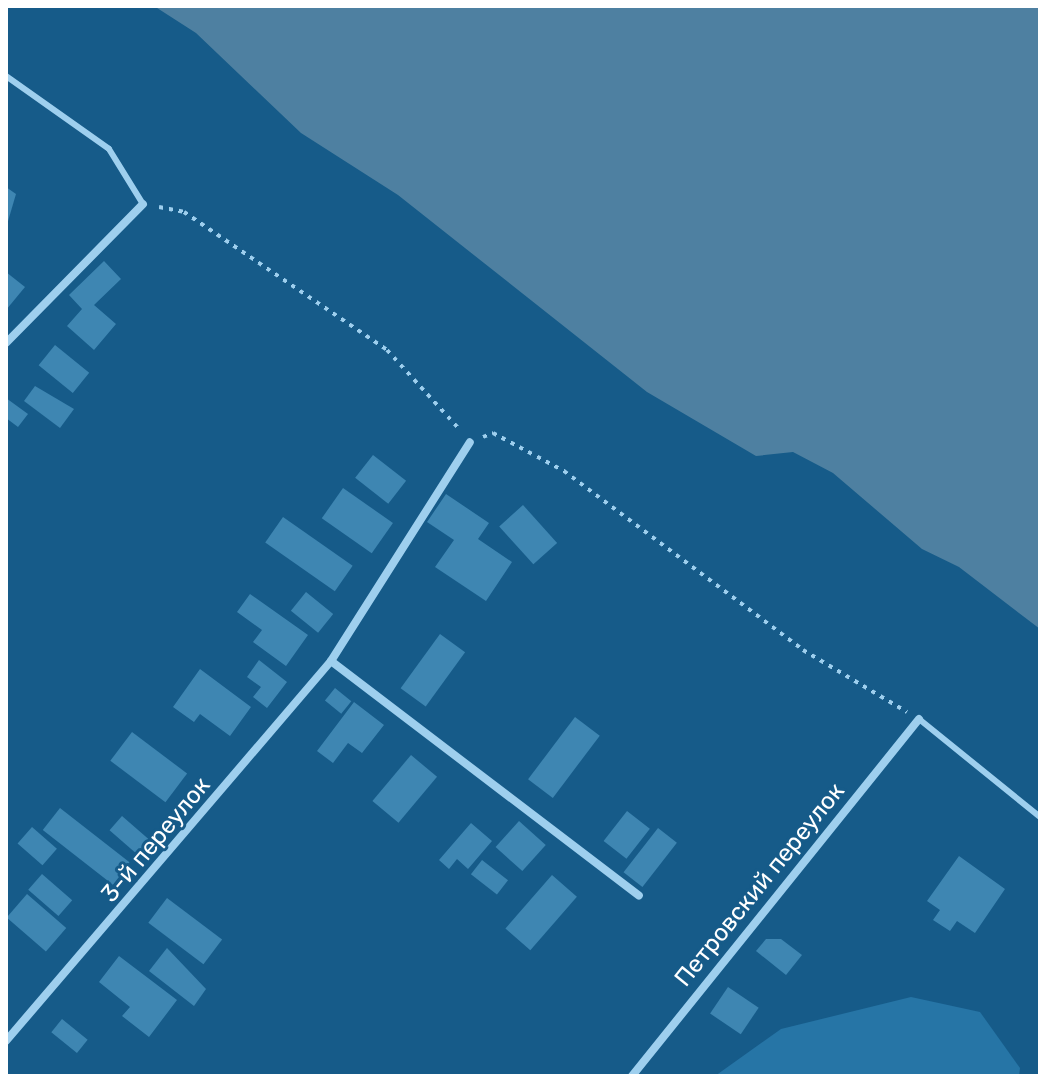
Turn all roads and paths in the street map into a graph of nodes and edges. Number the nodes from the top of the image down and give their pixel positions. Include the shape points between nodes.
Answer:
1 (6, 76) edge
2 (143, 204) junction
3 (6, 343) edge
4 (470, 442) junction
5 (331, 661) junction
6 (919, 719) junction
7 (1040, 817) edge
8 (639, 896) dead end
9 (6, 1041) edge
10 (632, 1076) edge

1 - 2 lane via 109,149
2 - 3 street
2 - 4 path via 184,212 387,350
4 - 5 street, 3-й переулок
4 - 6 path via 493,433 564,471 803,650
5 - 8 street
5 - 9 street, 3-й переулок
6 - 7 lane
6 - 10 street, Петровский переулок

